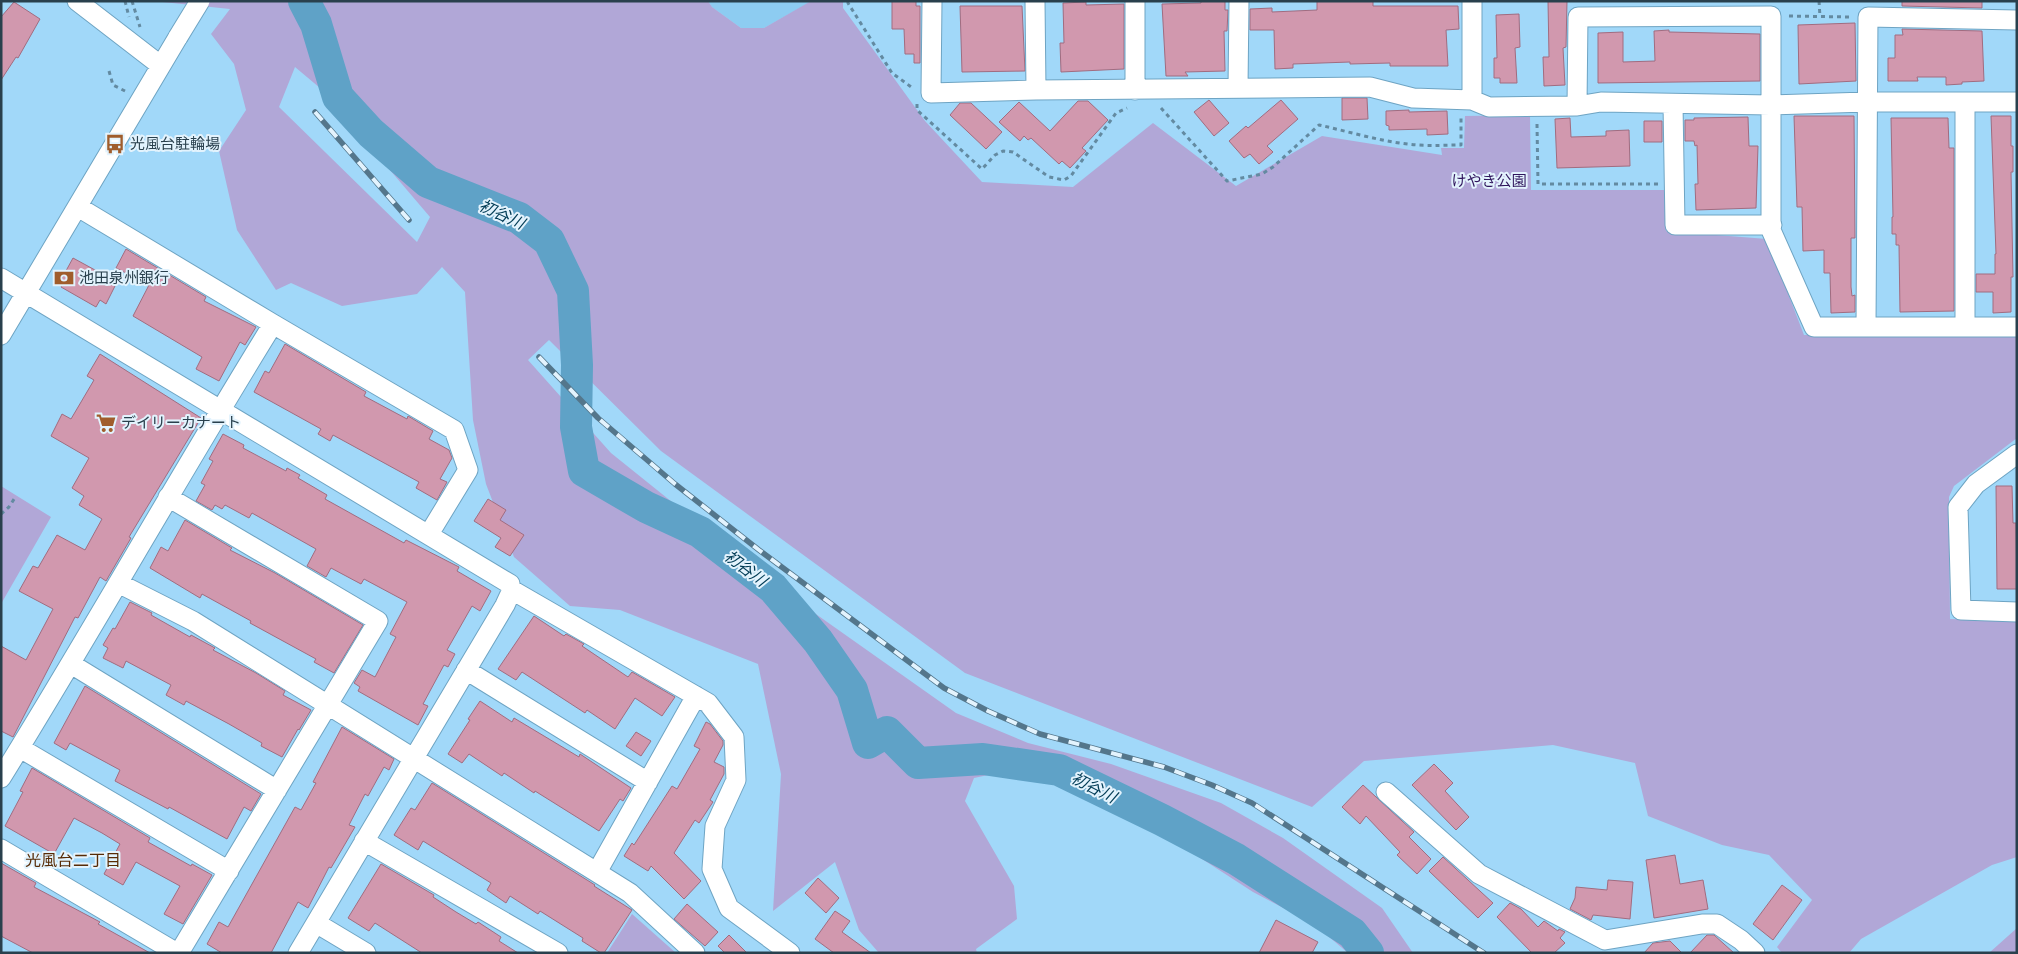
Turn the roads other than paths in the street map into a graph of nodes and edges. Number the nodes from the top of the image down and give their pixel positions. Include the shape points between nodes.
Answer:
1 (77, 1) edge
2 (200, 1) edge
3 (932, 1) edge
4 (1035, 1) edge
5 (1136, 1) edge
6 (1238, 1) edge
7 (1472, 1) edge
8 (2017, 20) edge
9 (160, 65) junction
10 (1238, 88) junction
11 (1036, 90) junction
12 (1133, 98) junction
13 (1867, 102) junction
14 (2017, 102) edge
15 (1964, 103) junction
16 (1673, 104) junction
17 (1770, 104) junction
18 (1577, 106) junction
19 (1467, 107) junction
20 (78, 206) junction
21 (1772, 225) junction
22 (1, 278) edge
23 (26, 293) junction
24 (273, 324) junction
25 (1866, 327) junction
26 (1964, 327) junction
27 (2017, 327) edge
28 (1, 334) edge
29 (221, 410) junction
30 (2017, 454) edge
31 (168, 498) junction
32 (429, 534) junction
33 (118, 583) junction
34 (512, 590) junction
35 (2017, 612) edge
36 (71, 664) junction
37 (466, 670) junction
38 (696, 696) junction
39 (328, 705) junction
40 (20, 748) junction
41 (414, 758) junction
42 (1, 778) edge
43 (648, 782) junction
44 (277, 790) junction
45 (1386, 792) dead end
46 (364, 841) junction
47 (1, 849) edge
48 (229, 871) junction
49 (597, 872) junction
50 (316, 923) junction
51 (1605, 940) junction
52 (178, 953) edge
53 (298, 953) edge
54 (366, 953) edge
55 (558, 953) edge
56 (695, 953) edge
57 (790, 953) edge
58 (1619, 953) edge
59 (1755, 953) edge

1 - 9 street
2 - 9 street, bridge
3 - 11 street via 931,93
4 - 11 street
5 - 12 street
6 - 10 street
7 - 19 street
8 - 13 street via 1868,17
9 - 20 street
10 - 12 street
10 - 19 street via 1370,87
11 - 12 street
13 - 15 street
13 - 17 street
13 - 25 street
14 - 15 street
15 - 26 street
16 - 17 street
16 - 18 street via 1601,102
16 - 21 street via 1675,225
17 - 18 street via 1771,16 1578,17
17 - 21 street
18 - 19 street
20 - 23 street
20 - 24 street
21 - 25 street via 1771,230 1814,327
22 - 23 street
23 - 28 street
23 - 29 street
24 - 29 street
24 - 32 street via 454,430 468,470
25 - 26 street
26 - 27 street
29 - 31 street
29 - 32 street
30 - 35 street via 1976,484 1958,506 1961,610
31 - 33 street
31 - 39 street via 378,621
32 - 34 street via 507,581
33 - 36 street
33 - 39 street via 193,621
34 - 37 street
34 - 38 street
36 - 40 street
36 - 44 street
37 - 41 street
37 - 43 street
38 - 43 street
38 - 57 street via 708,703 734,737 736,780 715,826 712,869 729,908
39 - 41 street
39 - 44 street
40 - 42 street
40 - 48 street
41 - 46 street
41 - 49 street
43 - 49 street
44 - 48 street
45 - 51 street via 1479,874
46 - 50 street
46 - 55 street
47 - 52 street
48 - 52 street
49 - 56 street via 630,893
50 - 53 street
50 - 54 street
51 - 58 street
51 - 59 street via 1717,924

